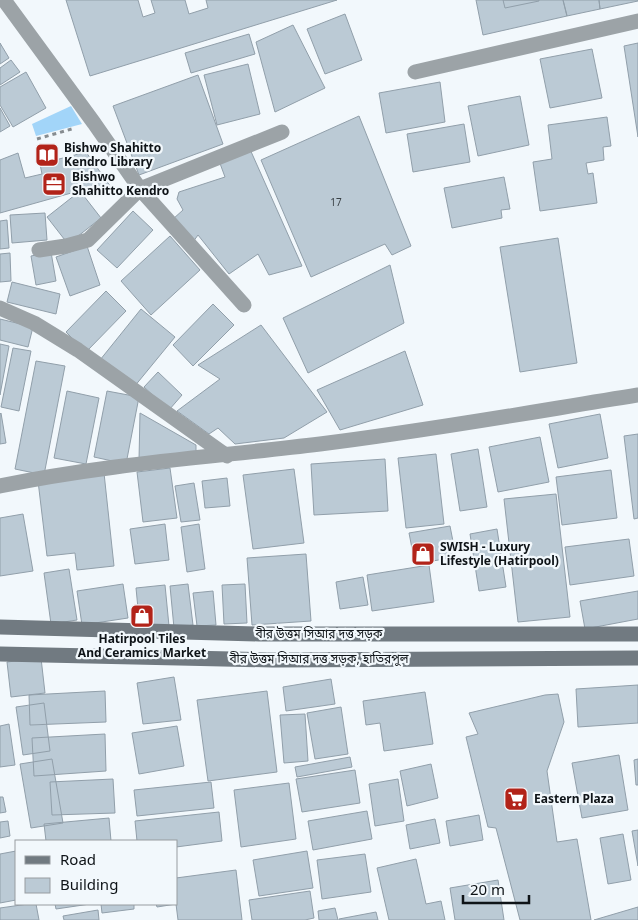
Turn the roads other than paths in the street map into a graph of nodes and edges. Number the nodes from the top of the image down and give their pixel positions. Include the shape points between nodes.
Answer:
1 (4, 0) edge
2 (638, 21) edge
3 (414, 72) dead end
4 (282, 132) dead end
5 (140, 189) junction
6 (39, 250) dead end
7 (244, 305) dead end
8 (0, 308) edge
9 (638, 395) edge
10 (227, 456) junction
11 (0, 486) edge
12 (0, 627) edge
13 (638, 634) edge
14 (0, 654) edge
15 (638, 658) edge

1 - 5 street
2 - 3 street
4 - 5 street
5 - 6 street via 88,240
5 - 7 street
8 - 10 street via 34,323 78,350
9 - 10 street via 367,439
10 - 11 street via 91,470
12 - 13 main road, বীর উত্তম সিআর দত্ত সড়ক via 259,634
14 - 15 main road, বীর উত্তম সিআর দত্ত সড়ক, হাতিরপুল via 273,660

